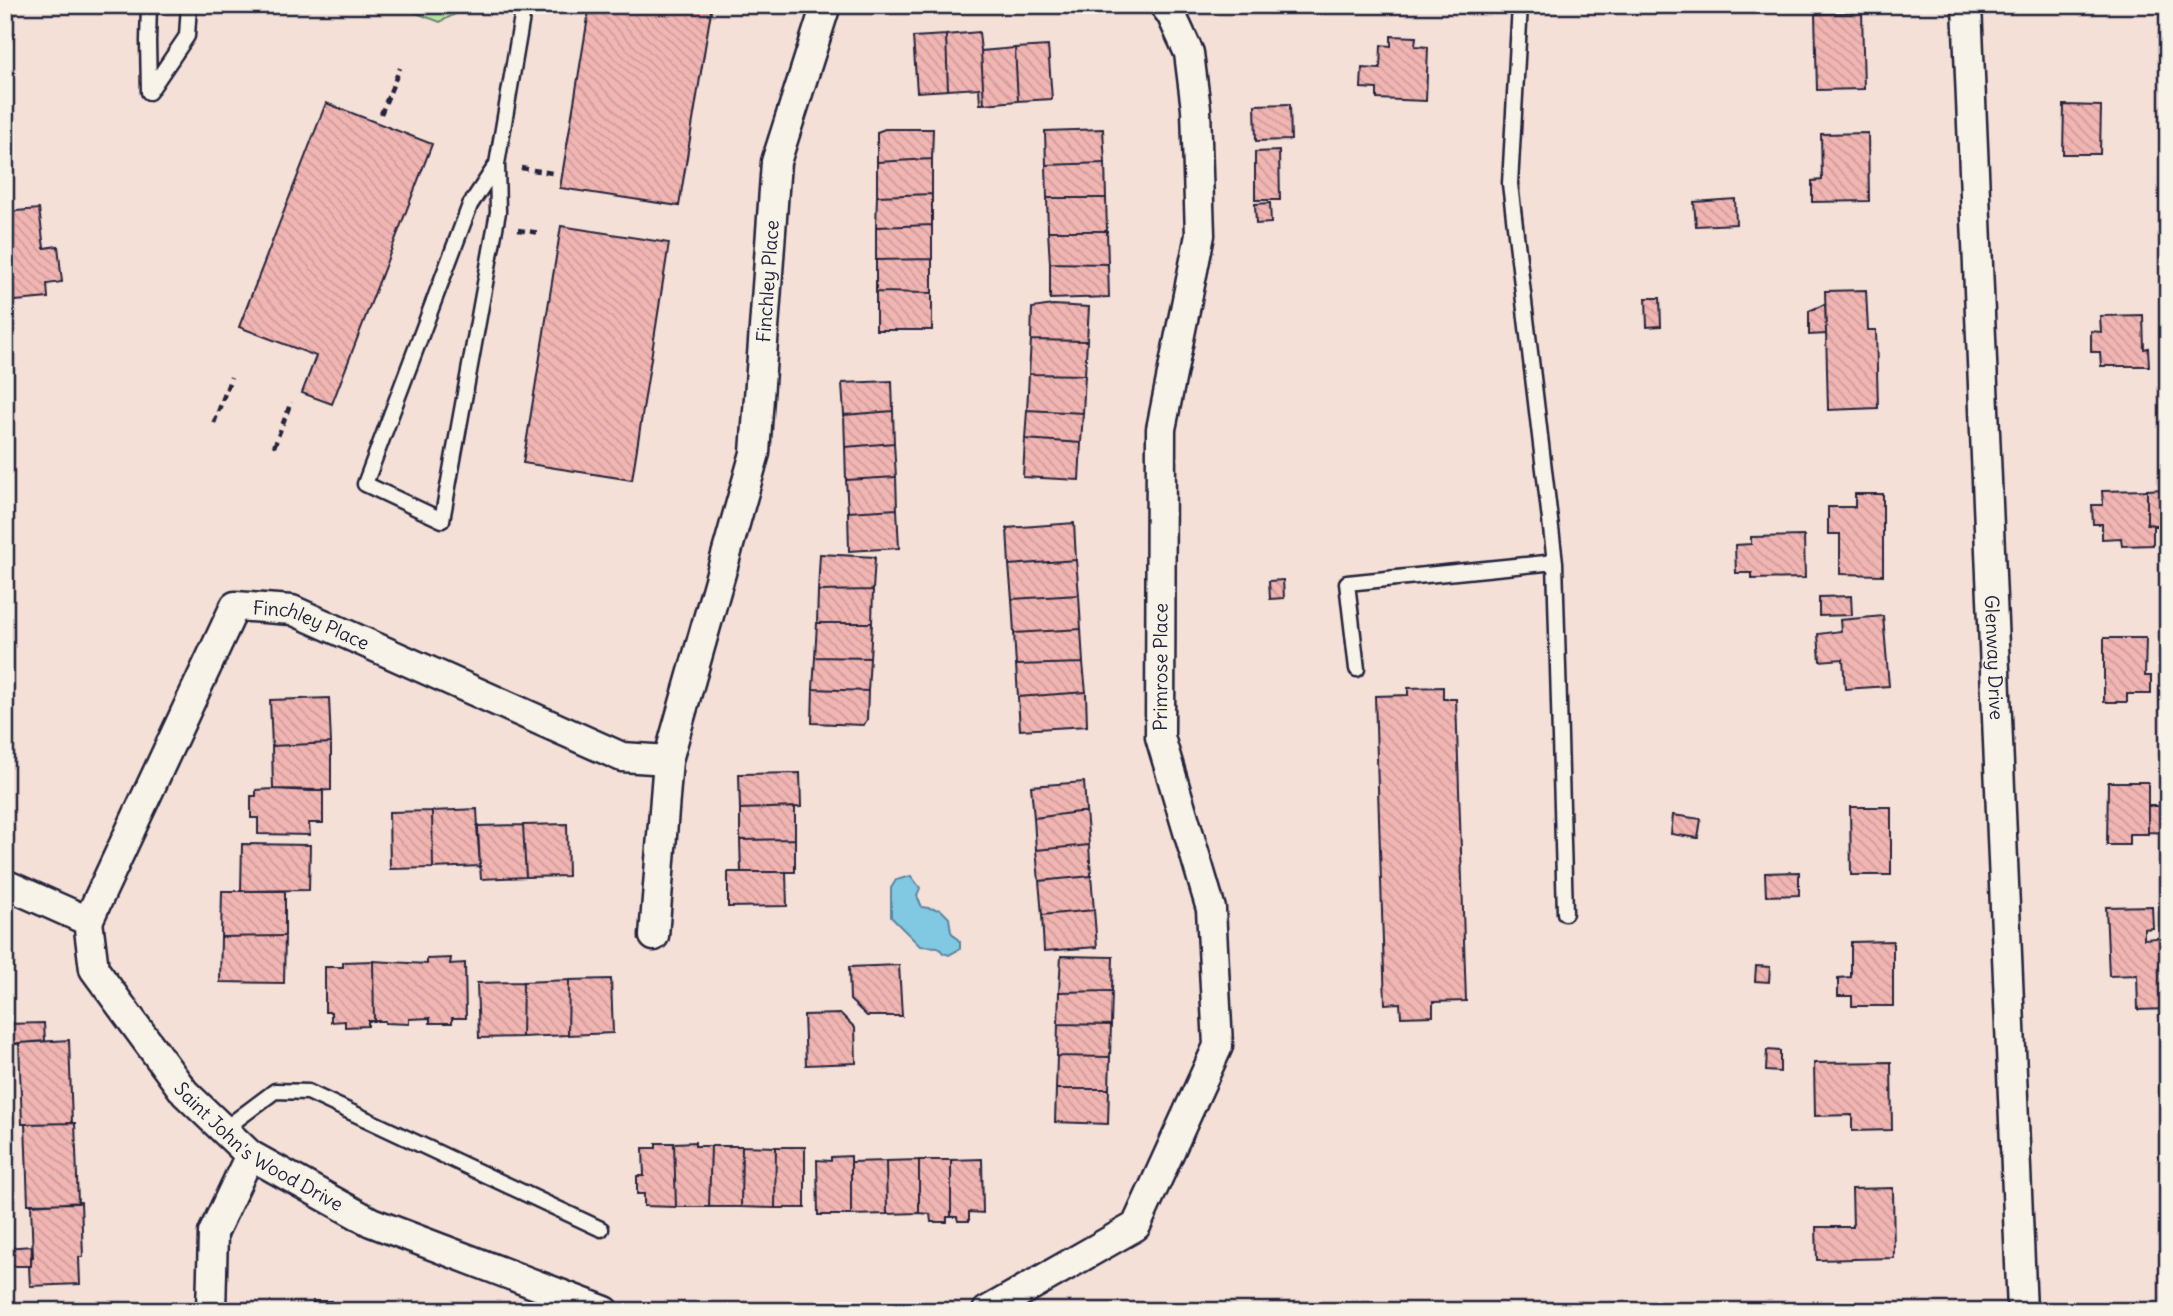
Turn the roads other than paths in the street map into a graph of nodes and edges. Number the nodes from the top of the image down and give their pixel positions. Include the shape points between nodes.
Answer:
1 (149, 5) edge
2 (189, 5) edge
3 (524, 5) edge
4 (826, 5) edge
5 (1164, 5) edge
6 (1520, 5) edge
7 (1967, 5) edge
8 (497, 164) junction
9 (1555, 562) junction
10 (1357, 669) dead end
11 (668, 760) junction
12 (5, 884) edge
13 (1565, 913) dead end
14 (88, 920) junction
15 (654, 936) dead end
16 (223, 1130) junction
17 (250, 1155) junction
18 (601, 1229) dead end
19 (211, 1311) edge
20 (605, 1311) edge
21 (987, 1311) edge
22 (2022, 1311) edge

1 - 2 lane via 149,92 187,36
3 - 8 lane
4 - 11 street, Finchley Place via 776,162 755,453
5 - 21 street, Primrose Place via 1189,53 1200,235 1161,429 1160,737 1211,909 1218,1046 1136,1227
6 - 9 lane via 1510,184
7 - 22 street, Glenway Drive
8 - 8 lane via 498,212 442,520 365,484 470,205
9 - 10 lane via 1347,583
9 - 13 lane
11 - 14 street, Finchley Place via 622,757 292,610 235,606
11 - 15 street, Finchley Place
12 - 14 street
14 - 16 street, Saint John's Wood Drive via 94,969 185,1094
16 - 17 street, Saint John's Wood Drive
16 - 18 lane via 275,1091 309,1092
17 - 19 street via 213,1233
17 - 20 street, Saint John's Wood Drive via 371,1222

